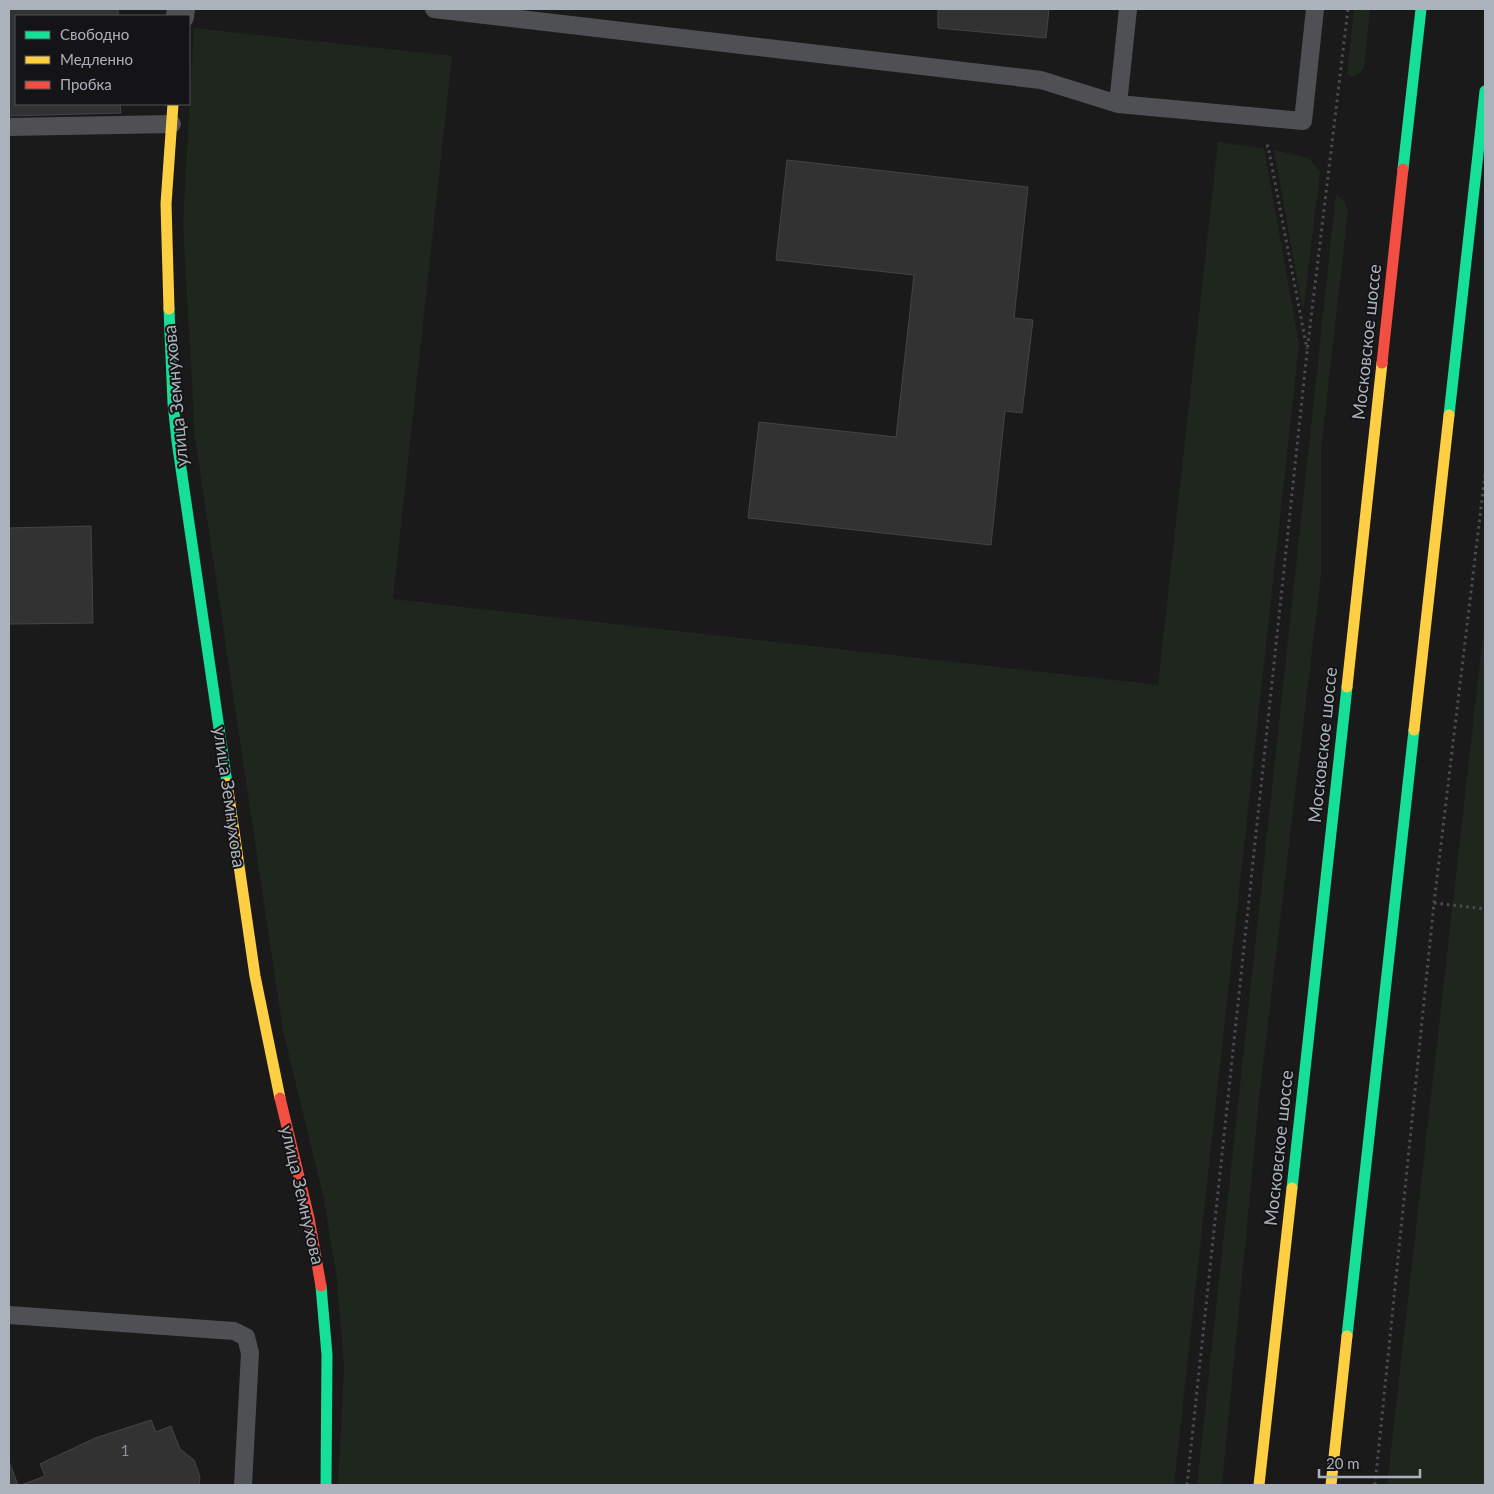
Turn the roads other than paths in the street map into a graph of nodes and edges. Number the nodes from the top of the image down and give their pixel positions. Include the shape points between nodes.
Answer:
1 (434, 9) edge
2 (1128, 9) edge
3 (1315, 9) edge
4 (1421, 9) edge
5 (1485, 91) edge
6 (1118, 104) junction
7 (173, 105) edge
8 (172, 124) junction
9 (9, 127) edge
10 (9, 1315) edge
11 (244, 1485) edge
12 (326, 1485) edge
13 (1259, 1485) edge
14 (1331, 1485) edge

1 - 6 lane via 1041,80
2 - 6 lane
3 - 6 lane via 1303,121
4 - 13 main road, Московское шоссе
5 - 14 main road
7 - 8 main road, улица Земнухова
8 - 9 lane
8 - 12 main road, улица Земнухова via 166,243 177,442 255,976 320,1275 329,1370
10 - 11 lane via 234,1331 246,1337 250,1353

